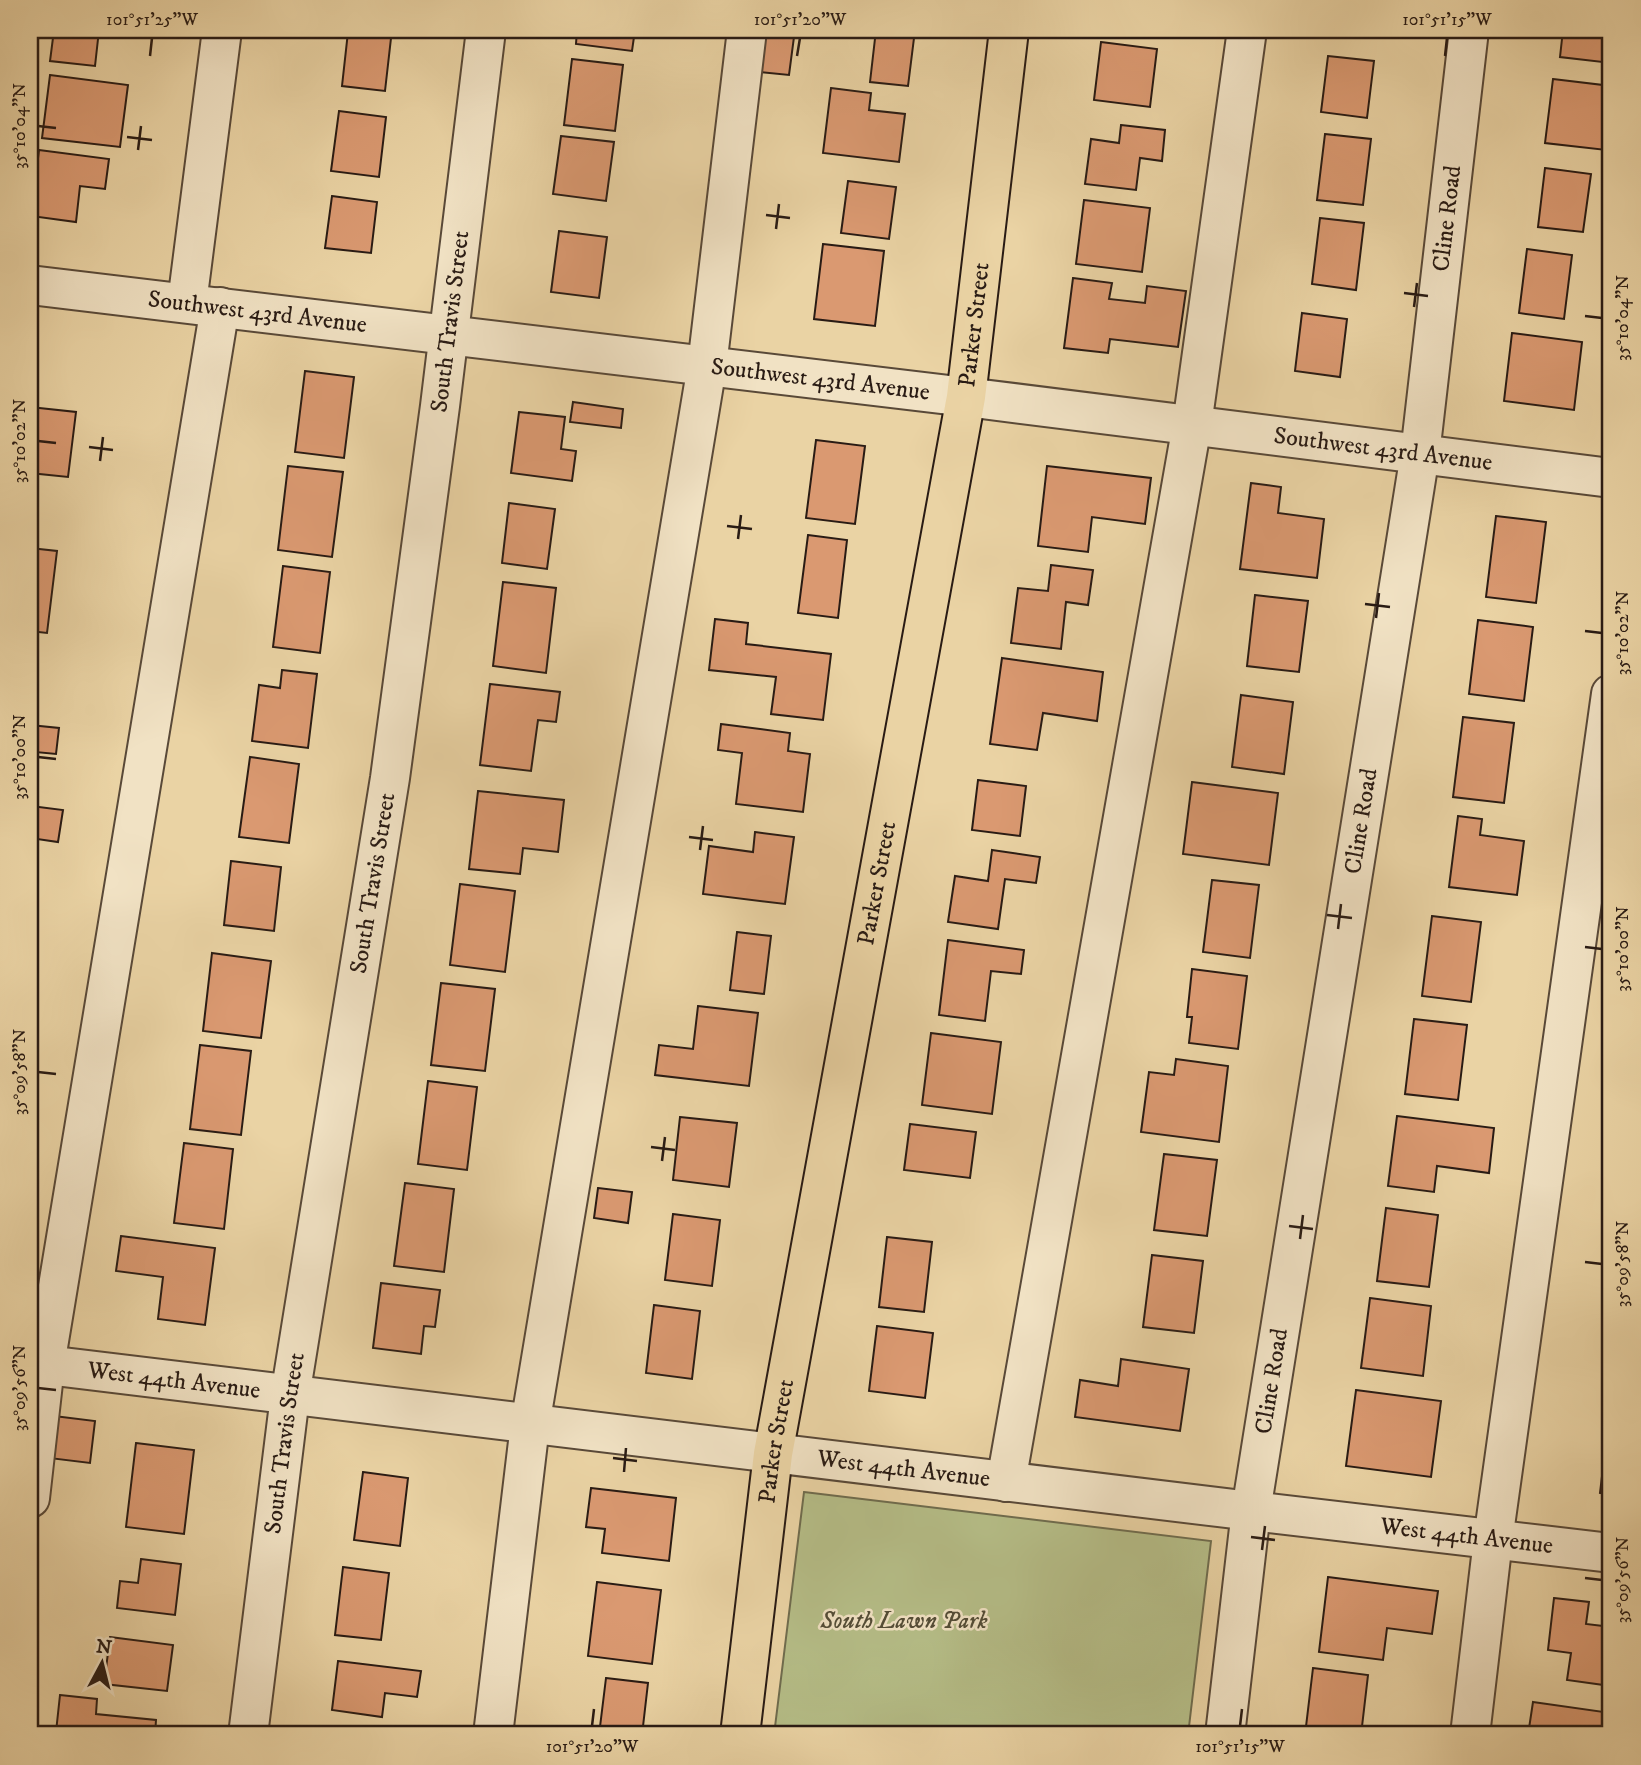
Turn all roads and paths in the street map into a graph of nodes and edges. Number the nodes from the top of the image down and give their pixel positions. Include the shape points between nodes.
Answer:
1 (222, 30) edge
2 (486, 30) edge
3 (747, 30) edge
4 (1009, 30) edge
5 (1247, 30) edge
6 (1469, 30) edge
7 (30, 285) edge
8 (203, 305) junction
9 (449, 335) junction
10 (707, 366) junction
11 (966, 397) junction
12 (1192, 425) junction
13 (1420, 454) junction
14 (1611, 478) edge
15 (1611, 694) edge
16 (38, 1364) edge
17 (290, 1396) junction
18 (530, 1425) junction
19 (773, 1454) junction
20 (1006, 1482) junction
21 (30, 1497) edge
22 (1251, 1511) junction
23 (1493, 1540) junction
24 (1611, 1553) edge
25 (248, 1735) edge
26 (493, 1735) edge
27 (740, 1735) edge
28 (1225, 1735) edge
29 (1470, 1735) edge

1 - 8 street
2 - 9 street, South Travis Street
3 - 10 street
4 - 11 main road, Parker Street
5 - 12 street
6 - 13 street, Cline Road
7 - 8 street, Southwest 43rd Avenue
8 - 9 street, Southwest 43rd Avenue
8 - 16 street
9 - 10 street, Southwest 43rd Avenue
9 - 17 street, South Travis Street via 390,778
10 - 11 street, Southwest 43rd Avenue
10 - 18 street
11 - 12 street, Southwest 43rd Avenue
11 - 19 main road, Parker Street
12 - 13 street, Southwest 43rd Avenue
12 - 20 street
13 - 14 street, Southwest 43rd Avenue
13 - 22 street, Cline Road
15 - 23 street
16 - 17 street, West 44th Avenue
16 - 21 street
17 - 18 street, West 44th Avenue
17 - 25 street, South Travis Street
18 - 19 street, West 44th Avenue
18 - 26 street
19 - 20 street, West 44th Avenue
19 - 27 main road, Parker Street
20 - 22 street, West 44th Avenue
22 - 23 street, West 44th Avenue
22 - 28 street, Cline Road
23 - 24 street, West 44th Avenue
23 - 29 street

